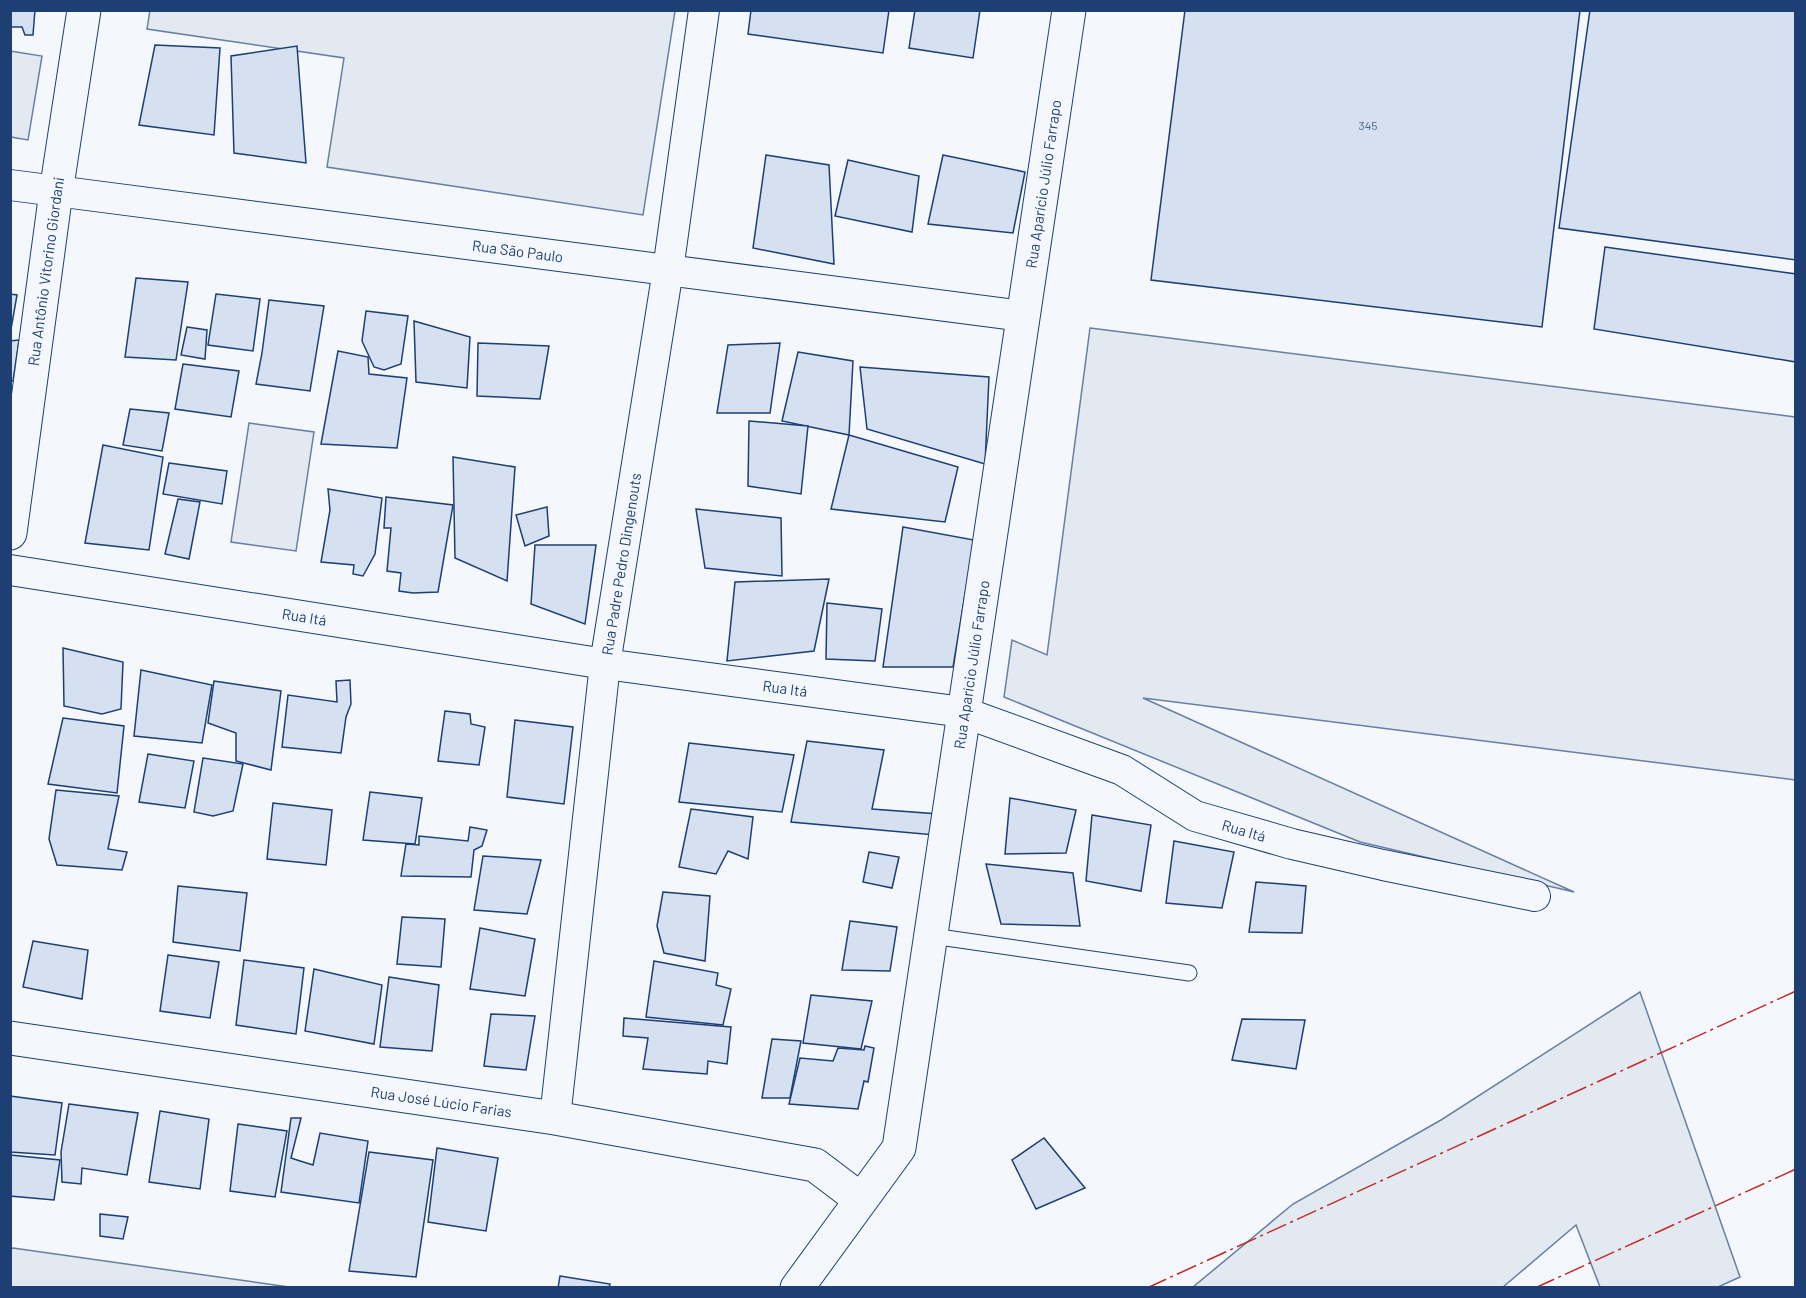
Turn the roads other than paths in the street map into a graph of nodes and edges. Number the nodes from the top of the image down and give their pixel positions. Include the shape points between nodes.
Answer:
1 (84, 10) edge
2 (704, 10) edge
3 (1069, 10) edge
4 (10, 185) edge
5 (56, 192) junction
6 (668, 270) junction
7 (1023, 316) junction
8 (10, 533) edge
9 (10, 570) edge
10 (605, 664) junction
11 (963, 712) junction
12 (1535, 896) dead end
13 (932, 936) junction
14 (1189, 973) dead end
15 (10, 1038) edge
16 (555, 1118) junction
17 (860, 1199) junction
18 (797, 1287) edge

1 - 5 street, Rua Antônio Vitorino Giordani
2 - 6 street, Rua Padre Pedro Dingenouts
3 - 7 street, Rua Aparício Júlio Farrapo
4 - 5 street, Rua São Paulo
5 - 6 street, Rua São Paulo
5 - 8 street, Rua Antônio Vitorino Giordani
6 - 7 street, Rua São Paulo
6 - 10 street, Rua Padre Pedro Dingenouts
7 - 11 street, Rua Aparício Júlio Farrapo
9 - 10 street, Rua Itá
10 - 11 street, Rua Itá
10 - 16 street, Rua Padre Pedro Dingenouts
11 - 12 street, Rua Itá via 1122,770 1195,816 1292,844
11 - 13 street, Rua Aparício Júlio Farrapo
13 - 14 lane
13 - 17 street, Rua Aparício Júlio Farrapo via 899,1148
15 - 16 street, Rua José Lúcio Farias
16 - 17 street, Rua José Lúcio Farias via 815,1165
17 - 18 street, Rua Aparício Júlio Farrapo

